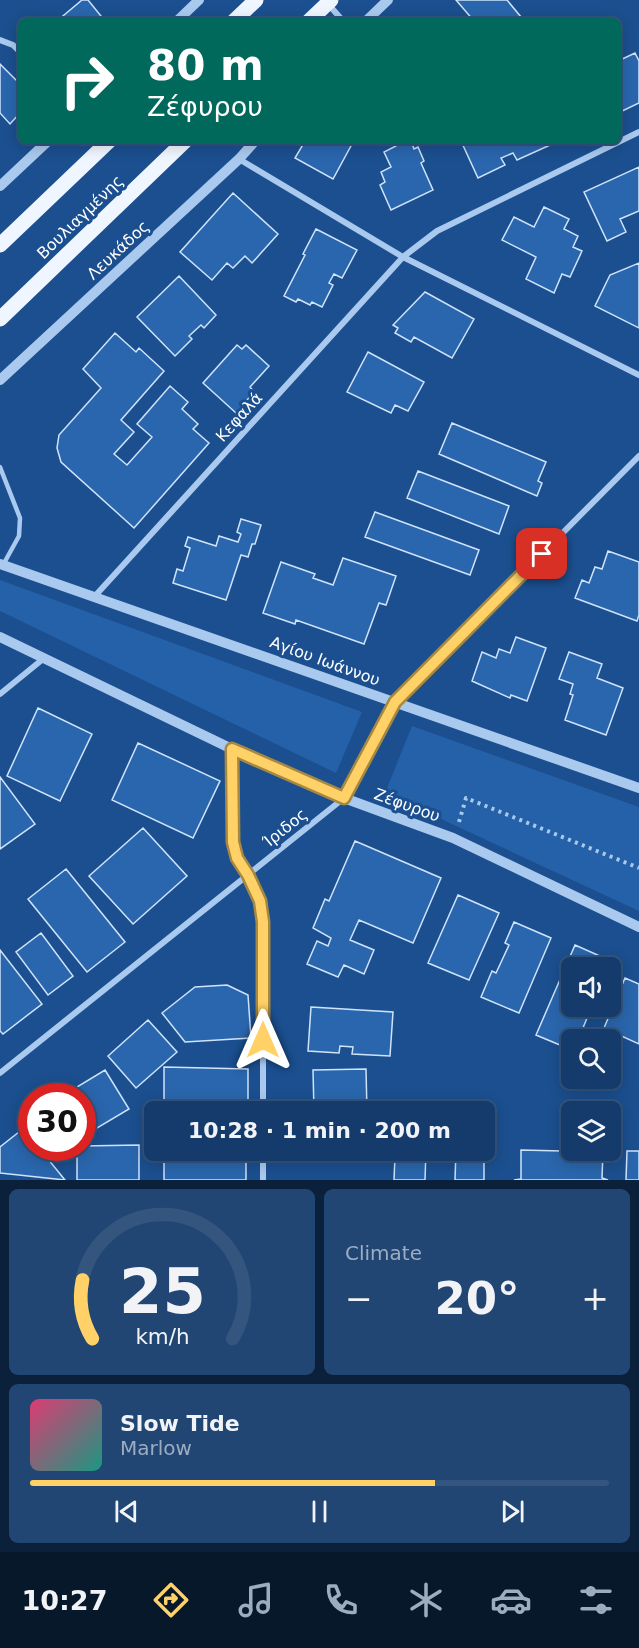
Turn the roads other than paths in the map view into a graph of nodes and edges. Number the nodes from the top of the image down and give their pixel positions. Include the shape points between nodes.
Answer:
1 (200, 0) edge
2 (256, 0) edge
3 (324, 0) edge
4 (331, 0) edge
5 (388, 0) edge
6 (180, 18) edge
7 (237, 18) edge
8 (312, 18) edge
9 (340, 18) edge
10 (369, 18) edge
11 (0, 40) edge
12 (18, 50) edge
13 (639, 132) edge
14 (621, 141) edge
15 (45, 144) edge
16 (106, 144) edge
17 (182, 144) edge
18 (252, 144) edge
19 (615, 144) edge
20 (239, 159) junction
21 (0, 186) edge
22 (0, 246) edge
23 (403, 257) junction
24 (0, 319) edge
25 (639, 375) edge
26 (0, 380) edge
27 (639, 456) edge
28 (0, 466) edge
29 (2, 564) edge
30 (96, 596) junction
31 (0, 637) edge
32 (43, 659) junction
33 (0, 694) edge
34 (395, 702) junction
35 (232, 749) junction
36 (639, 788) edge
37 (344, 798) junction
38 (248, 875) junction
39 (639, 927) edge
40 (0, 1073) edge
41 (263, 1101) edge
42 (263, 1161) edge
43 (263, 1180) edge

1 - 6 street
2 - 7 main road
3 - 9 street
4 - 8 main road, bridge
5 - 10 street
11 - 12 street
13 - 14 street, Κεφαλά
15 - 21 street
16 - 22 main road, Βουλιαγμένης
17 - 24 main road, Βουλιαγμένης
18 - 20 street, Λευκάδος
19 - 23 street, Κεφαλά via 437,231
20 - 23 street
20 - 26 street, Λευκάδος
23 - 25 street
23 - 30 street, Κεφαλά
27 - 34 street, Ίριδος
28 - 29 lane via 20,518 19,536
29 - 30 street, Αγίου Ιωάννου
30 - 34 street, Αγίου Ιωάννου
31 - 32 street, Ζέφυρου
32 - 33 street
32 - 35 street, Ζέφυρου
34 - 36 street, Αγίου Ιωάννου
34 - 37 street, Ίριδος
35 - 37 street, Ζέφυρου
35 - 38 street via 233,842
37 - 38 street, Ίριδος
37 - 39 street, Ζέφυρου via 453,838
38 - 40 street, Ίριδος
38 - 41 street via 260,901 263,922
42 - 43 street

